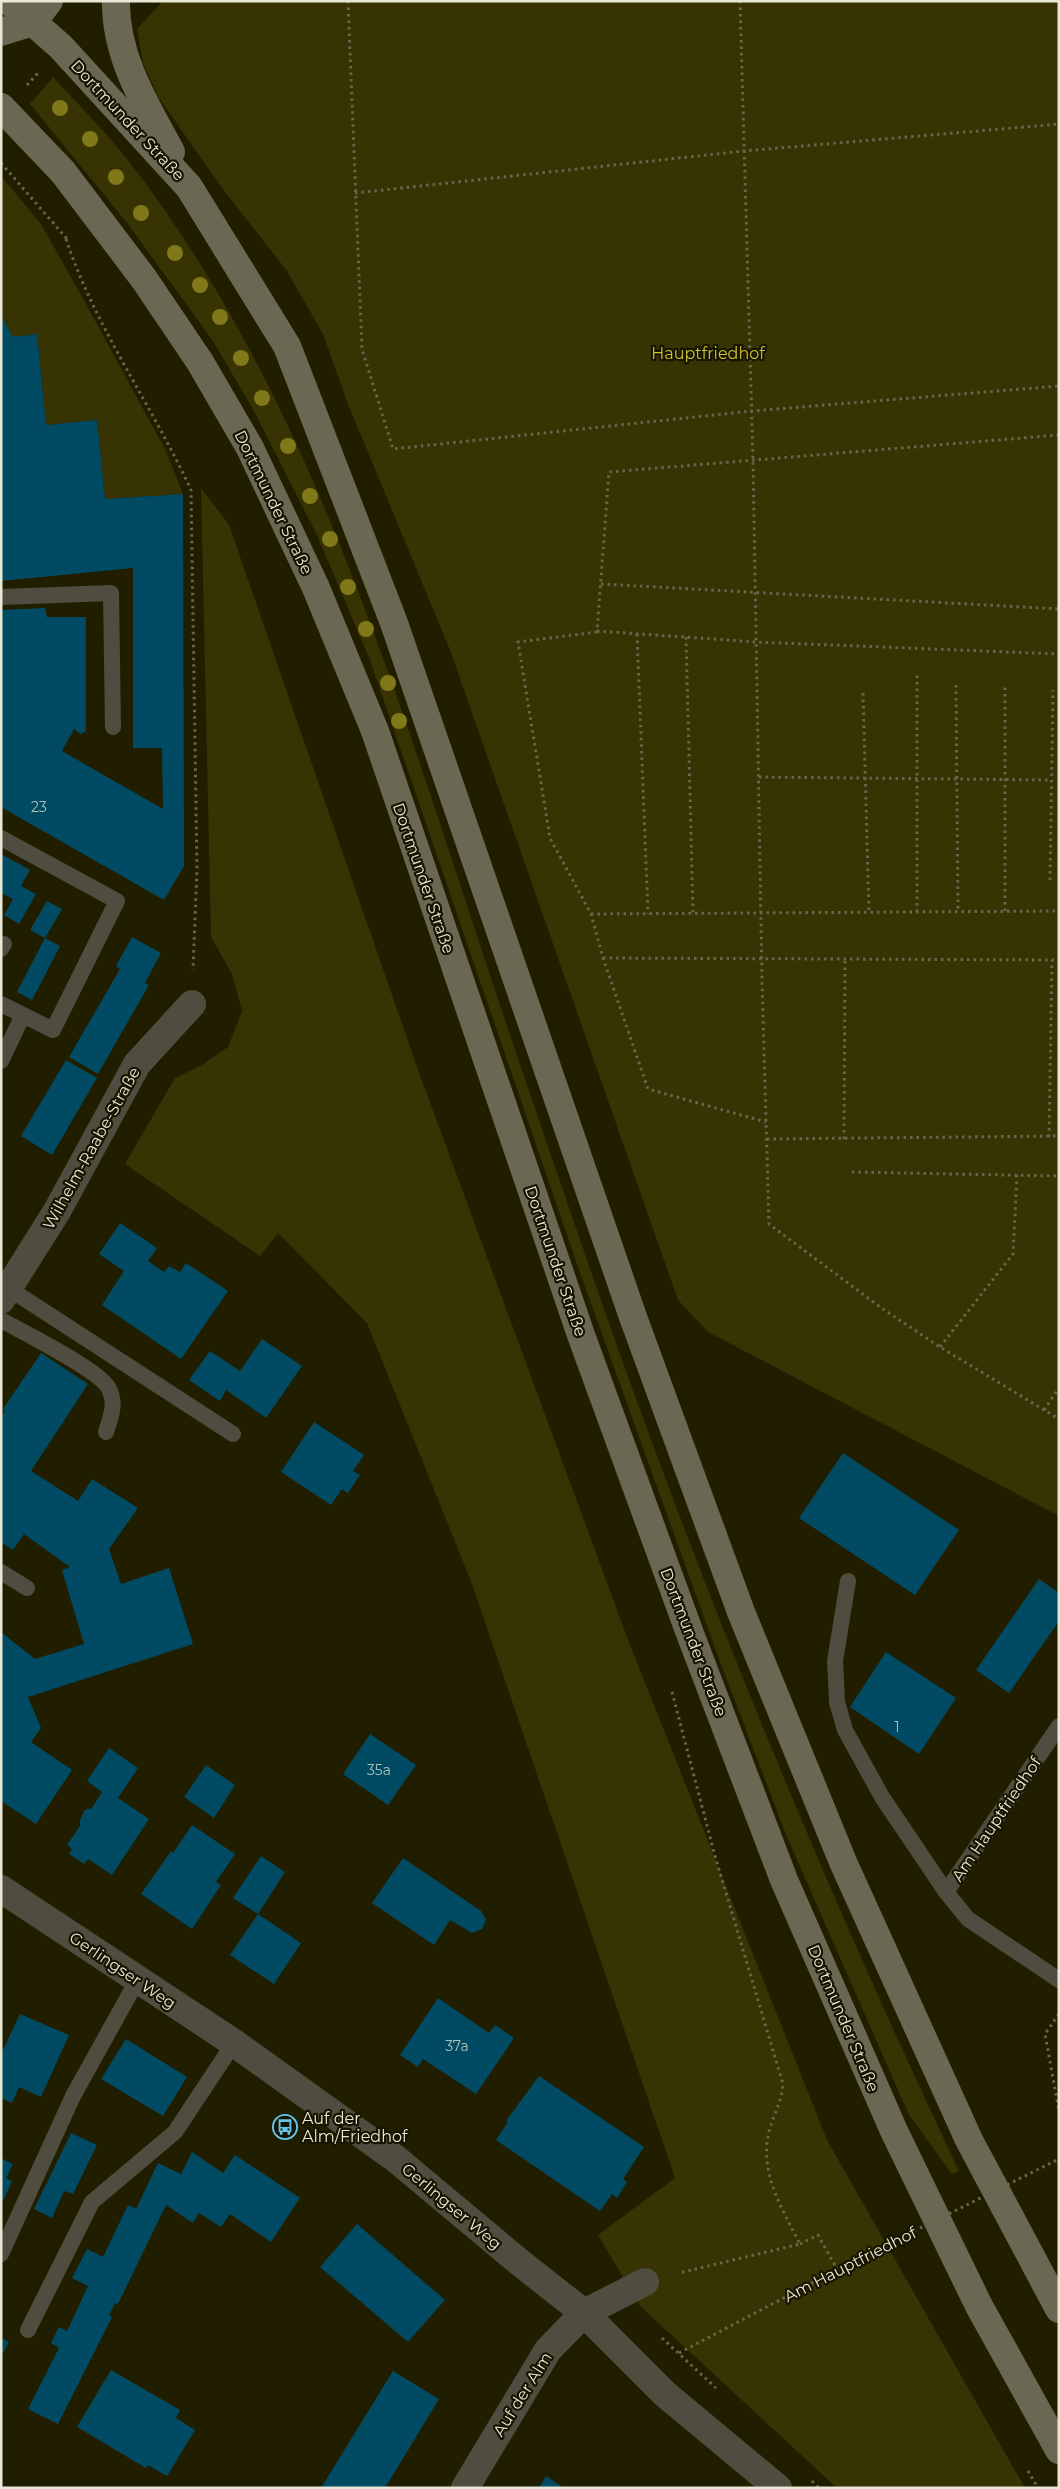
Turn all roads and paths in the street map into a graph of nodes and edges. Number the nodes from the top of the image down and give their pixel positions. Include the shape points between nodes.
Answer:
1 (9, 1) edge
2 (116, 1) edge
3 (348, 1) edge
4 (740, 1) edge
5 (41, 12) edge
6 (1, 32) edge
7 (1, 107) edge
8 (1059, 124) edge
9 (744, 151) junction
10 (1, 163) edge
11 (189, 187) junction
12 (355, 193) junction
13 (1059, 386) edge
14 (752, 411) junction
15 (1059, 436) edge
16 (753, 460) junction
17 (601, 584) junction
18 (756, 592) junction
19 (1, 597) edge
20 (1059, 609) edge
21 (597, 632) junction
22 (637, 634) junction
23 (686, 638) junction
24 (756, 642) junction
25 (1059, 654) edge
26 (917, 675) dead end
27 (1005, 684) dead end
28 (956, 685) dead end
29 (1053, 690) dead end
30 (864, 693) dead end
31 (113, 727) dead end
32 (759, 777) junction
33 (866, 778) junction
34 (917, 778) junction
35 (956, 779) junction
36 (1006, 779) junction
37 (1052, 780) junction
38 (1, 838) edge
39 (1050, 880) dead end
40 (1059, 911) edge
41 (869, 912) junction
42 (917, 912) junction
43 (958, 912) junction
44 (1004, 912) junction
45 (760, 913) junction
46 (591, 914) junction
47 (648, 914) junction
48 (693, 914) junction
49 (603, 958) junction
50 (762, 959) junction
51 (845, 959) junction
52 (1052, 960) junction
53 (1059, 960) edge
54 (1, 1004) edge
55 (192, 1004) joint
56 (23, 1015) junction
57 (1, 1061) edge
58 (766, 1122) junction
59 (1059, 1136) edge
60 (1049, 1137) junction
61 (844, 1139) junction
62 (767, 1140) junction
63 (852, 1172) dead end
64 (1017, 1175) junction
65 (1059, 1176) edge
66 (4, 1294) edge
67 (1, 1320) edge
68 (940, 1347) junction
69 (1059, 1388) edge
70 (1044, 1410) junction
71 (1059, 1419) edge
72 (106, 1432) dead end
73 (233, 1434) dead end
74 (1, 1572) edge
75 (848, 1581) dead end
76 (27, 1588) dead end
77 (669, 1682) dead end
78 (1059, 1726) edge
79 (1, 1889) edge
80 (946, 1892) junction
81 (138, 1979) junction
82 (1059, 1980) edge
83 (1059, 2014) edge
84 (234, 2043) junction
85 (1059, 2111) edge
86 (1059, 2159) edge
87 (800, 2244) junction
88 (1, 2254) edge
89 (837, 2269) junction
90 (645, 2282) joint
91 (1059, 2309) edge
92 (584, 2314) junction
93 (28, 2330) dead end
94 (643, 2372) junction
95 (1059, 2450) edge
96 (465, 2488) edge
97 (778, 2488) edge

1 - 5 main road, Dortmunder Straße
2 - 11 main road via 121,44 132,77
3 - 12 path
4 - 9 path
5 - 6 main road
5 - 11 main road, Dortmunder Straße via 61,47
7 - 95 main road, Dortmunder Straße via 63,172 144,279 200,362 250,448 316,588 375,731 581,1335 784,1880 894,2131 979,2306
8 - 9 path
9 - 12 path
9 - 14 path
10 - 55 path via 66,238 79,278 191,490 197,869
11 - 91 main road, Dortmunder Straße via 290,355 394,623 614,1261 741,1612 843,1862 969,2140
12 - 14 path via 362,349 392,449
13 - 14 path
14 - 16 path
15 - 16 path
16 - 17 path via 609,472
16 - 18 path
17 - 18 path
17 - 21 path
18 - 20 path
18 - 24 path
19 - 31 lane via 112,593
21 - 22 path
21 - 46 path via 518,642 550,838
22 - 23 path
22 - 47 path
23 - 24 path
23 - 48 path
24 - 25 path
24 - 32 path
26 - 34 path
27 - 36 path
28 - 35 path
29 - 37 path
30 - 33 path
32 - 33 path
32 - 45 path
33 - 34 path
33 - 41 path
34 - 35 path
34 - 42 path
35 - 36 path
35 - 43 path
36 - 37 path
36 - 44 path
37 - 39 path
38 - 56 lane via 117,901 53,1030
40 - 44 path
41 - 42 path
41 - 45 path
42 - 43 path
43 - 44 path
45 - 48 path
45 - 50 path
46 - 47 path
46 - 49 path
47 - 48 path
49 - 50 path
49 - 58 path via 648,1089
50 - 51 path
50 - 58 path
51 - 52 path
51 - 61 path
52 - 53 path
52 - 60 path
54 - 56 lane
55 - 66 street, Wilhelm-Raabe-Straße via 137,1064 57,1211
56 - 57 lane
58 - 62 path
59 - 60 path
60 - 61 path
61 - 62 path
62 - 68 path via 769,1224 880,1307
63 - 64 path
64 - 65 path
64 - 68 path via 1013,1254
66 - 73 lane
67 - 72 lane via 80,1364 108,1387 114,1408
68 - 70 path
69 - 70 path
70 - 71 path
74 - 76 lane
75 - 80 lane via 835,1661 837,1702 845,1730 882,1797
77 - 87 path via 715,1856 783,2084 765,2153 773,2190
78 - 80 lane, Am Hauptfriedhof
79 - 81 street, Gerlingser Weg
80 - 82 lane, Am Hauptfriedhof via 968,1919
81 - 84 street, Gerlingser Weg
81 - 88 lane via 73,2096
83 - 85 path via 1045,2034
84 - 92 street, Gerlingser Weg via 396,2159
84 - 93 lane via 175,2132 92,2202
86 - 89 path, Am Hauptfriedhof, bridge
87 - 89 path via 818,2235
87 - 90 path
89 - 94 path, Am Hauptfriedhof
90 - 92 street, Auf der Alm
92 - 94 street, Gerlingser Weg
92 - 96 street, Auf der Alm via 548,2350
94 - 97 street, Gerlingser Weg

